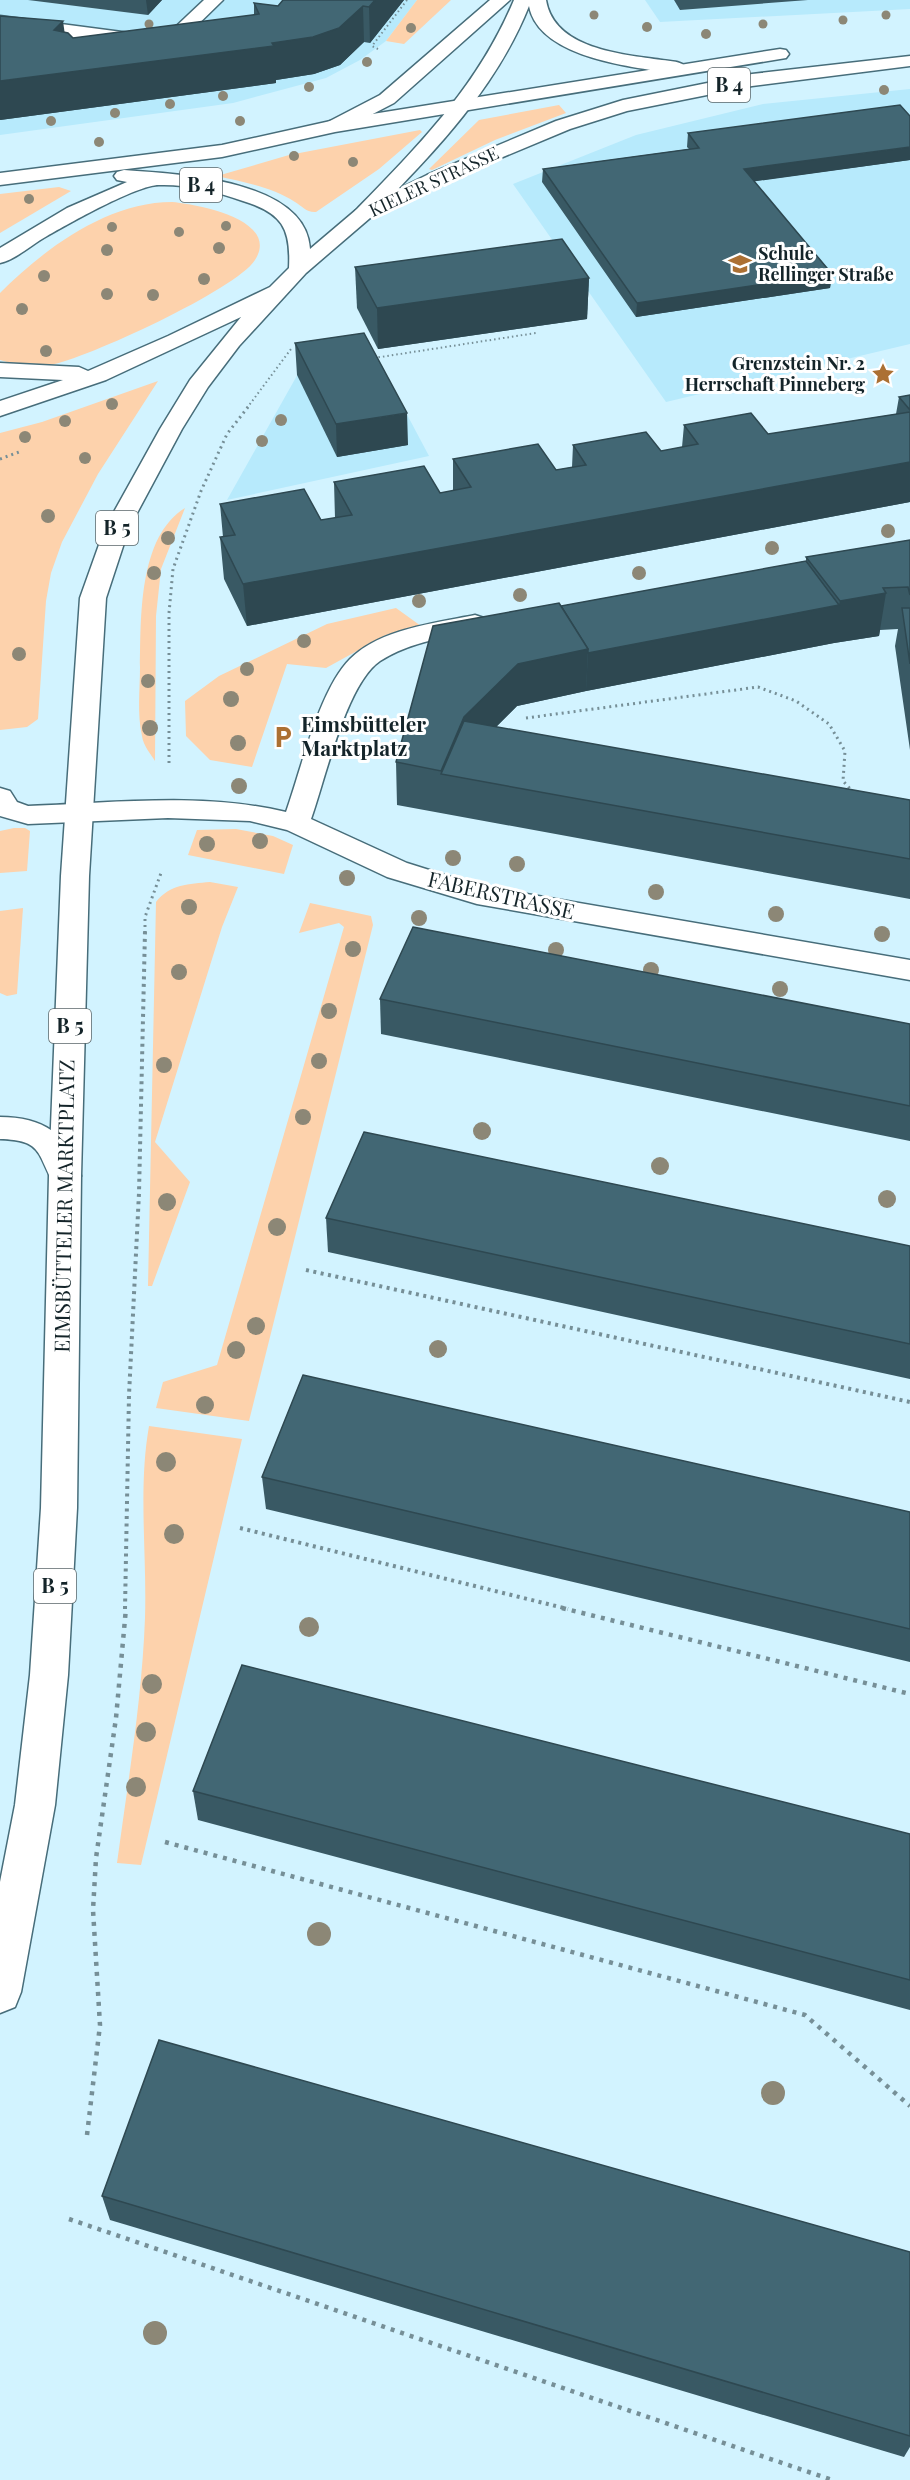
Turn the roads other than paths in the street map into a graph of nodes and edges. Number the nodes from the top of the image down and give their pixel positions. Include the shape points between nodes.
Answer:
1 (214, 0) edge
2 (501, 0) edge
3 (524, 0) edge
4 (537, 0) edge
5 (3, 18) edge
6 (798, 52) dead end
7 (910, 61) edge
8 (678, 68) junction
9 (466, 104) junction
10 (335, 126) junction
11 (222, 151) junction
12 (53, 170) junction
13 (156, 178) junction
14 (0, 179) edge
15 (363, 214) junction
16 (0, 257) edge
17 (299, 269) junction
18 (277, 291) junction
19 (0, 370) edge
20 (98, 375) junction
21 (0, 408) edge
22 (495, 619) edge
23 (0, 797) edge
24 (79, 811) junction
25 (296, 823) junction
26 (910, 970) edge
27 (0, 1128) edge
28 (65, 1176) junction
29 (0, 1992) edge

1 - 5 main road via 174,37 145,40
2 - 10 main road via 387,99
3 - 9 main road via 516,22
4 - 8 main road via 541,18 551,30 576,45 624,59
6 - 8 main road, B 4
7 - 15 main road, KIELER STRASSE / B 4 via 752,80 601,112 485,157
8 - 9 main road, B 4
9 - 10 main road, B 4
9 - 15 main road
10 - 11 main road, B 4
11 - 12 main road, B 4
11 - 13 main road
12 - 13 main road, B 4
12 - 14 main road, B 4
13 - 16 main road via 56,221
13 - 17 main road, B 4 via 226,190 280,211 291,220 301,243
15 - 17 main road, KIELER STRASSE / B 4
17 - 18 main road, KIELER STRASSE / B 4
18 - 20 main road, KIELER STRASSE / B 4
18 - 24 main road, EIMSBÜTTELER MARKTPLATZ / B 5 via 231,341 198,385 117,528 93,598
19 - 20 main road
20 - 21 main road, KIELER STRASSE / B 4
22 - 25 main road via 444,628 400,643 372,656 351,674
23 - 24 main road, FABERSTRASSE via 11,812 28,815
24 - 25 main road, FABERSTRASSE via 218,810 250,812
24 - 28 main road, EIMSBÜTTELER MARKTPLATZ / B 5
25 - 26 main road, FABERSTRASSE via 397,870 477,895
27 - 28 main road via 26,1130 40,1136 62,1158
28 - 29 main road, EIMSBÜTTELER MARKTPLATZ / B 5 via 59,1508 49,1674 34,1806

